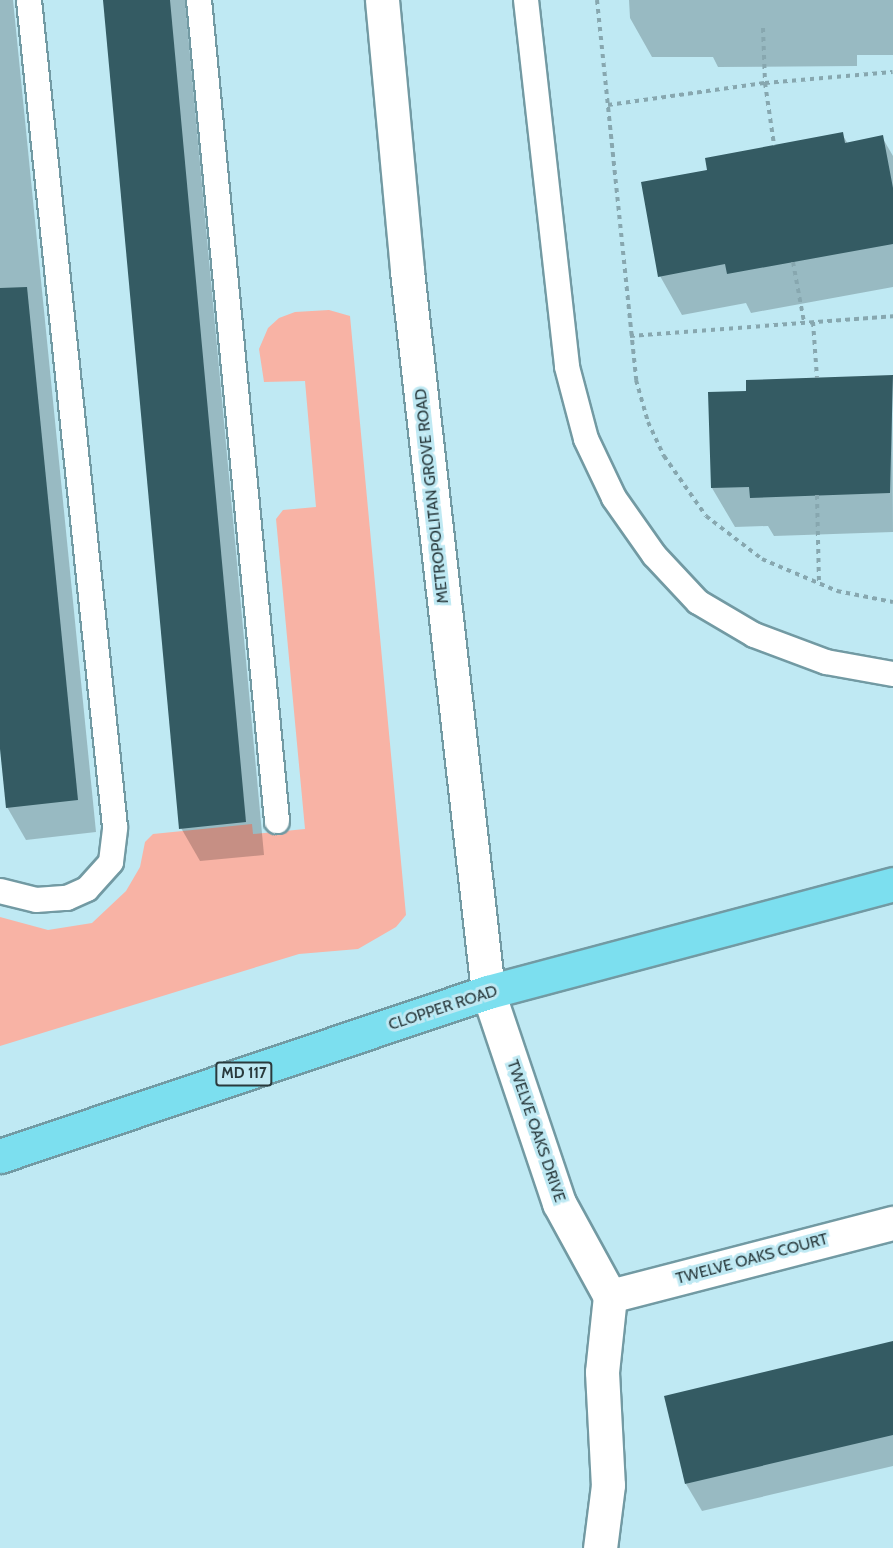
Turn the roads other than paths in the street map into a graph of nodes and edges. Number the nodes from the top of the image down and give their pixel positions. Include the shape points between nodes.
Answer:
1 (29, 0) edge
2 (199, 0) edge
3 (382, 0) edge
4 (526, 0) edge
5 (893, 674) edge
6 (276, 820) dead end
7 (893, 884) edge
8 (0, 891) edge
9 (488, 992) junction
10 (0, 1156) edge
11 (893, 1223) edge
12 (610, 1296) junction
13 (600, 1548) edge

1 - 8 lane via 115,827 111,862 87,890 67,898 36,900
2 - 6 lane
3 - 9 street, METROPOLITAN GROVE ROAD via 407,271
4 - 5 lane via 567,367 586,439 614,498 654,555 698,602 754,635 826,662
7 - 9 main road, CLOPPER ROAD / MD 117
9 - 10 main road, CLOPPER ROAD / MD 117
9 - 12 street, TWELVE OAKS DRIVE via 559,1203
11 - 12 street, TWELVE OAKS COURT
12 - 13 street via 603,1372 608,1485

